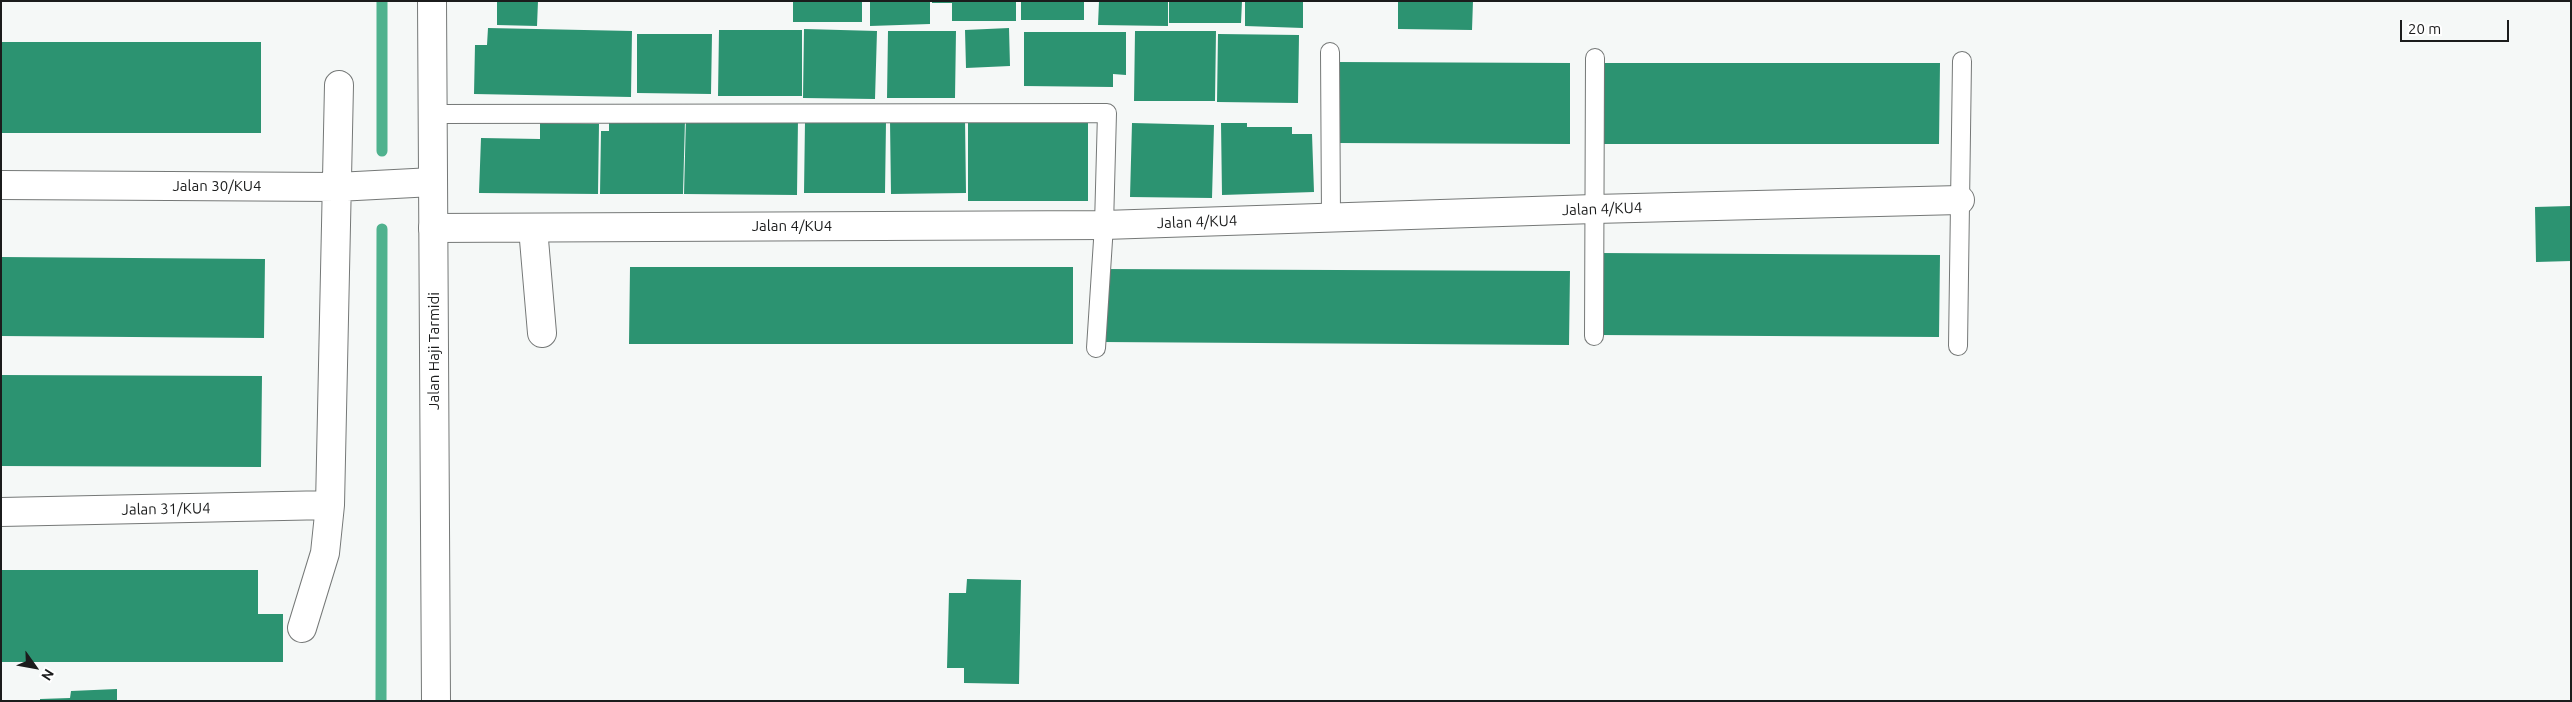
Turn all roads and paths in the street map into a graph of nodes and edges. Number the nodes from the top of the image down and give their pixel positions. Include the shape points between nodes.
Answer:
1 (432, 1) edge
2 (1330, 52) dead end
3 (1595, 58) dead end
4 (1962, 61) dead end
5 (339, 85) dead end
6 (433, 114) junction
7 (433, 182) junction
8 (1, 185) edge
9 (337, 187) junction
10 (1960, 200) junction
11 (1594, 209) junction
12 (1331, 217) junction
13 (1104, 225) junction
14 (433, 228) junction
15 (533, 228) junction
16 (542, 333) dead end
17 (1594, 336) dead end
18 (1958, 346) dead end
19 (1096, 348) dead end
20 (330, 506) junction
21 (1, 512) edge
22 (302, 628) dead end
23 (436, 701) edge

1 - 6 street, Jalan Haji Tarmidi
2 - 12 lane
3 - 11 lane
4 - 10 lane
5 - 9 street
6 - 7 street, Jalan Haji Tarmidi
6 - 13 lane via 1107,113
7 - 9 street, Jalan 30/KU4
7 - 14 street, Jalan Haji Tarmidi
8 - 9 street, Jalan 30/KU4
9 - 20 street
10 - 11 street, Jalan 4/KU4
10 - 18 lane
11 - 12 street, Jalan 4/KU4
11 - 17 lane
12 - 13 street, Jalan 4/KU4
13 - 15 street, Jalan 4/KU4
13 - 19 lane
14 - 15 street, Jalan 4/KU4
14 - 23 street, Jalan Haji Tarmidi
15 - 16 street
20 - 21 street, Jalan 31/KU4
20 - 22 street via 325,553

